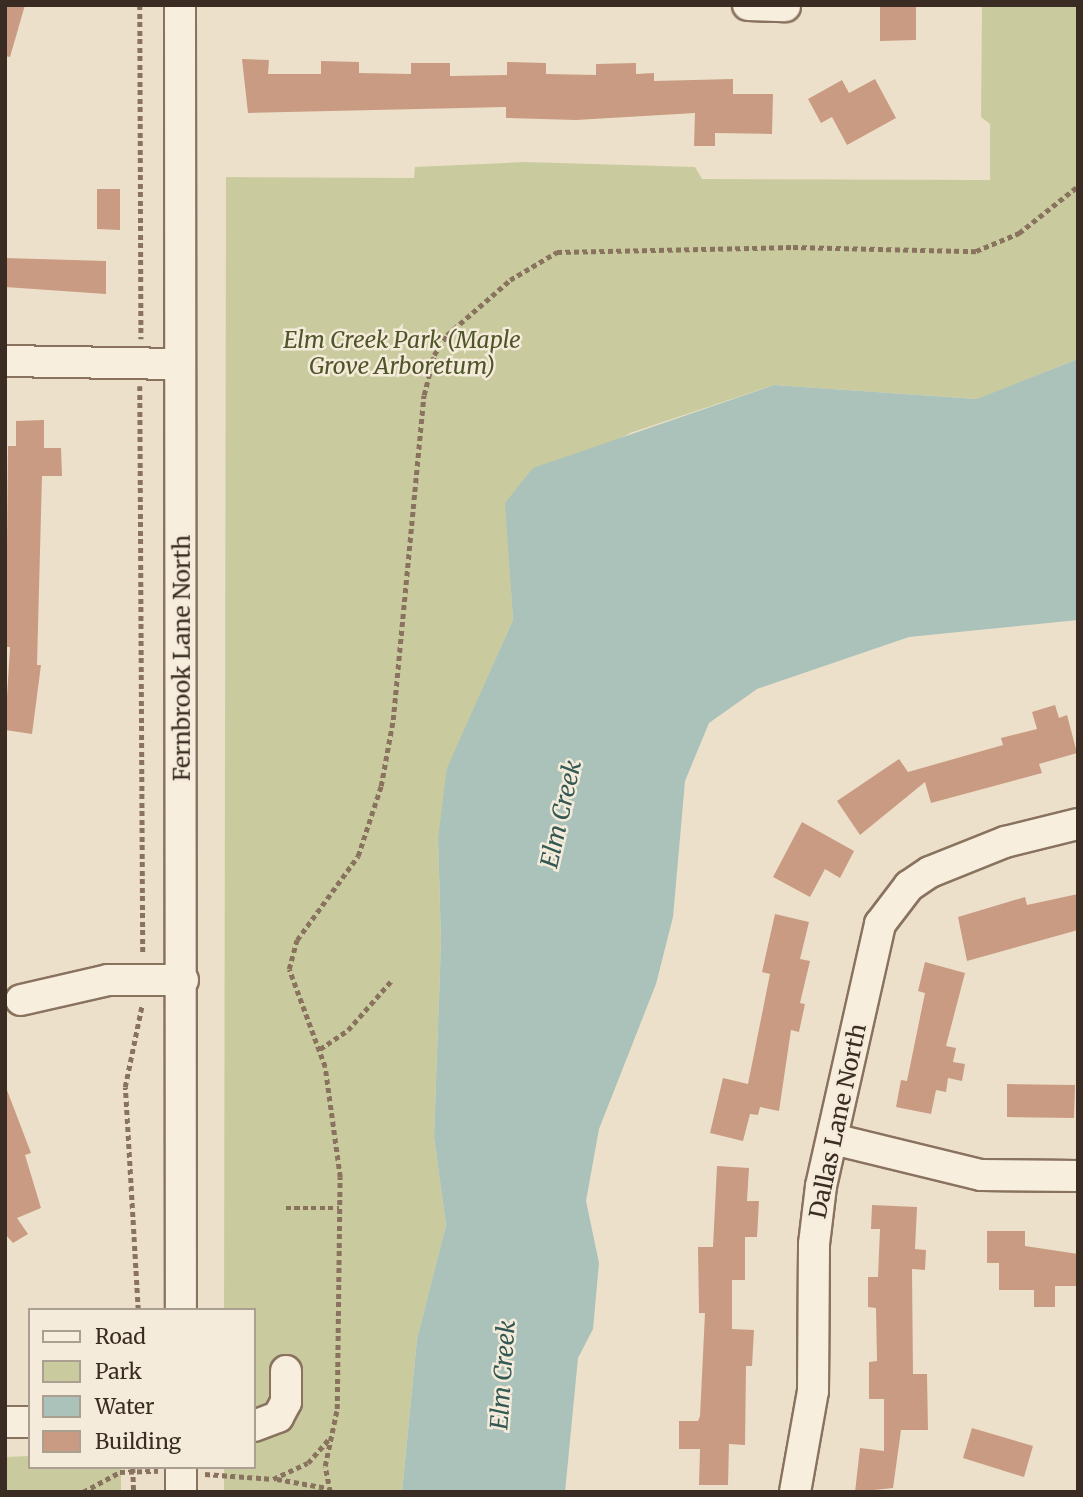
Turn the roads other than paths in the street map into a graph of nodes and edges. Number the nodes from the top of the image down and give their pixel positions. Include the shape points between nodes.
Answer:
1 (180, 5) edge
2 (748, 5) edge
3 (785, 6) edge
4 (5, 361) edge
5 (180, 364) junction
6 (1078, 824) edge
7 (183, 980) junction
8 (21, 1000) dead end
9 (833, 1139) junction
10 (1078, 1176) edge
11 (181, 1308) edge
12 (286, 1371) dead end
13 (5, 1422) edge
14 (28, 1422) edge
15 (256, 1425) edge
16 (194, 1471) edge
17 (181, 1492) edge
18 (795, 1492) edge

1 - 5 street, Fernbrook Lane North
2 - 3 street
4 - 5 street
5 - 7 street, Fernbrook Lane North
6 - 9 street, Dallas Lane North via 960,858 909,886 880,924 872,947
7 - 8 street via 65,987
7 - 11 street, Fernbrook Lane North
9 - 10 street via 981,1175
9 - 18 street, Dallas Lane North via 814,1244 813,1391
12 - 15 street via 282,1410
13 - 14 street
16 - 17 street

